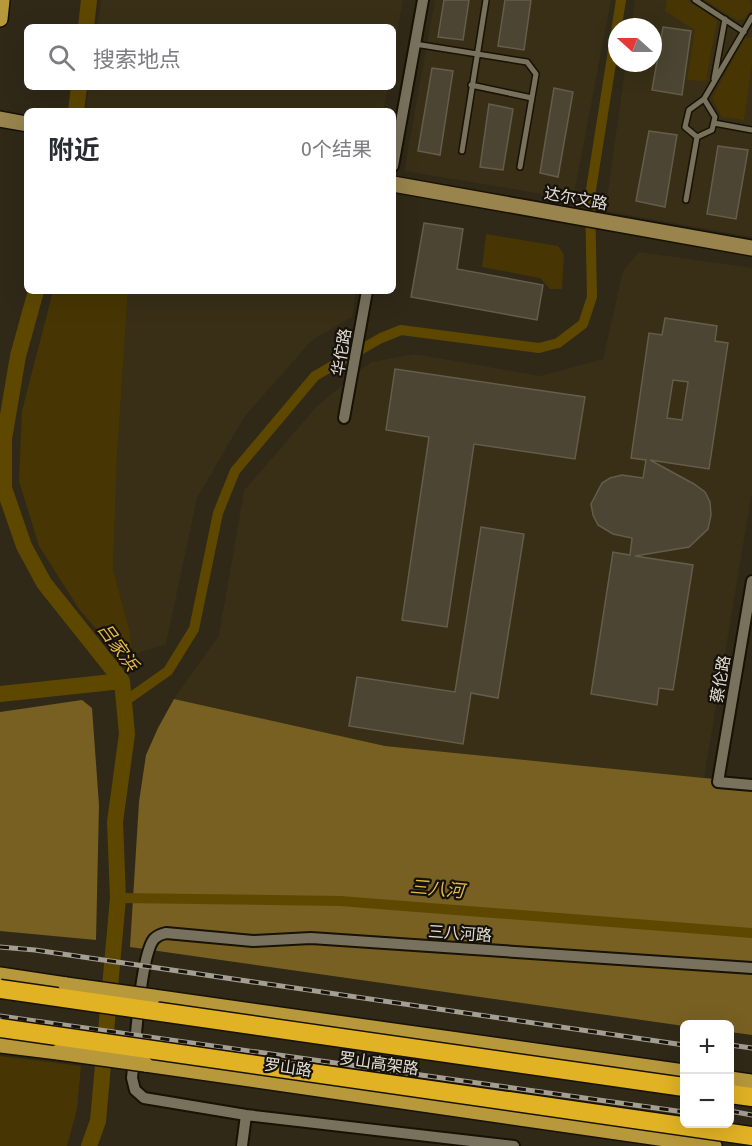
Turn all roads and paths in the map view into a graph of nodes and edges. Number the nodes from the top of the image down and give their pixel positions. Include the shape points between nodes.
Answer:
1 (2, 0) edge
2 (417, 0) edge
3 (423, 0) edge
4 (486, 0) edge
5 (695, 0) edge
6 (752, 17) edge
7 (0, 19) edge
8 (725, 19) junction
9 (744, 32) junction
10 (415, 44) junction
11 (476, 53) junction
12 (714, 84) junction
13 (471, 85) junction
14 (532, 98) junction
15 (704, 99) junction
16 (0, 111) edge
17 (396, 111) edge
18 (24, 115) edge
19 (0, 119) edge
20 (24, 123) edge
21 (714, 123) junction
22 (752, 130) edge
23 (697, 137) junction
24 (396, 149) edge
25 (462, 151) dead end
26 (520, 167) dead end
27 (396, 185) edge
28 (686, 200) dead end
29 (752, 248) edge
30 (367, 294) edge
31 (345, 418) dead end
32 (752, 581) edge
33 (752, 785) edge
34 (752, 968) edge
35 (0, 975) edge
36 (0, 989) edge
37 (0, 1028) edge
38 (0, 1045) edge
39 (680, 1071) edge
40 (734, 1079) edge
41 (752, 1082) edge
42 (680, 1086) edge
43 (734, 1095) edge
44 (752, 1097) edge
45 (246, 1115) junction
46 (752, 1136) edge
47 (480, 1143) edge
48 (242, 1146) edge
49 (514, 1146) edge
50 (714, 1146) edge

1 - 7 main road
2 - 17 street
3 - 10 street
4 - 11 lane
5 - 8 lane
6 - 9 lane
8 - 9 lane
8 - 12 lane
9 - 12 lane
10 - 11 lane
10 - 24 street
11 - 13 lane
11 - 14 lane via 527,62 536,74
12 - 15 lane
13 - 14 lane
13 - 25 lane
14 - 26 lane
15 - 21 lane via 715,117
15 - 23 lane via 689,110 685,127
16 - 18 street
19 - 20 street
21 - 22 lane
21 - 23 lane via 712,130
23 - 28 lane
27 - 29 street, 达尔文路
30 - 31 street, 华佗路
32 - 33 street, 蔡伦路 via 718,782
34 - 45 street, 三八河路 via 311,938 253,941 161,934 155,938 144,968 132,1078 135,1090 153,1100
35 - 39 main road, bridge
36 - 42 highway, 罗山高架路, bridge
37 - 46 highway, 罗山高架路, bridge
38 - 50 main road, 罗山路, bridge
40 - 41 main road
43 - 44 highway
45 - 47 street
45 - 48 street
47 - 49 street

